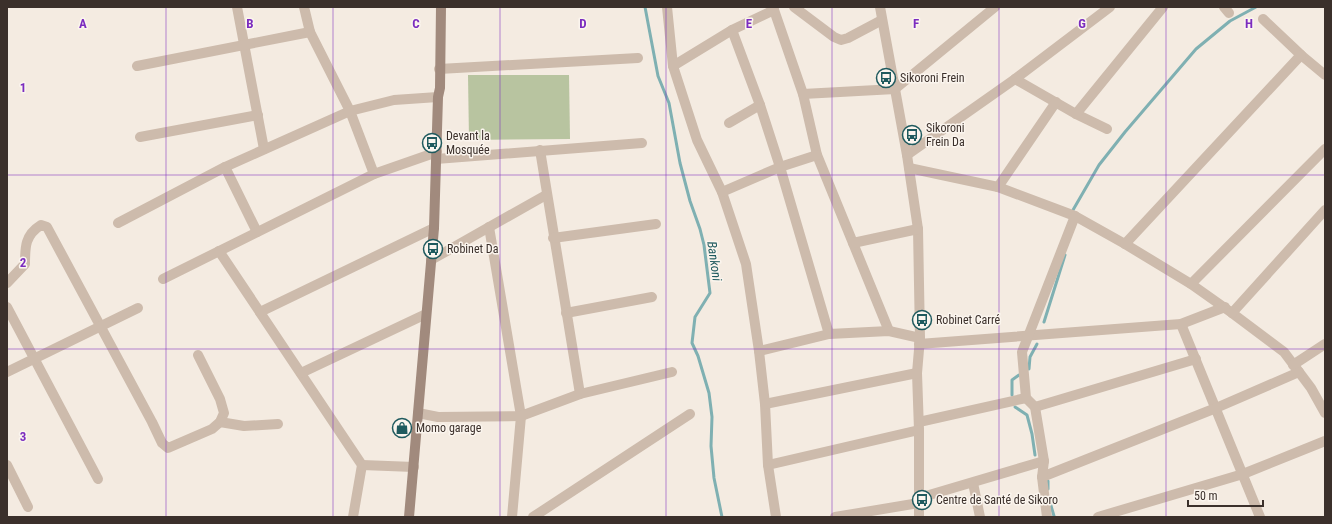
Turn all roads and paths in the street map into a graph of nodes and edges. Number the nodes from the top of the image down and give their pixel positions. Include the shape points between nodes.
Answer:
1 (237, 7) edge
2 (304, 7) edge
3 (441, 7) edge
4 (667, 7) edge
5 (794, 7) edge
6 (880, 7) edge
7 (995, 7) edge
8 (1110, 7) edge
9 (1164, 7) edge
10 (773, 9) edge
11 (1263, 19) dead end
12 (882, 20) junction
13 (732, 30) junction
14 (310, 32) junction
15 (244, 45) junction
16 (1301, 55) junction
17 (638, 58) dead end
18 (138, 66) dead end
19 (672, 66) junction
20 (439, 69) junction
21 (1325, 75) edge
22 (1015, 79) junction
23 (895, 89) junction
24 (803, 94) junction
25 (438, 97) junction
26 (1056, 102) junction
27 (760, 105) junction
28 (350, 111) junction
29 (1076, 114) junction
30 (258, 115) junction
31 (729, 123) dead end
32 (1107, 129) dead end
33 (140, 137) dead end
34 (642, 143) dead end
35 (1325, 148) edge
36 (264, 149) junction
37 (540, 150) junction
38 (436, 155) junction
39 (817, 155) junction
40 (907, 155) junction
41 (225, 167) junction
42 (780, 167) junction
43 (909, 168) junction
44 (374, 174) junction
45 (998, 188) junction
46 (722, 192) junction
47 (546, 195) junction
48 (1325, 210) edge
49 (1075, 216) junction
50 (118, 223) dead end
51 (656, 224) dead end
52 (489, 227) junction
53 (434, 228) junction
54 (918, 229) junction
55 (257, 232) junction
56 (553, 238) junction
57 (853, 243) junction
58 (1125, 244) junction
59 (219, 251) junction
60 (431, 260) junction
61 (163, 279) dead end
62 (7, 282) edge
63 (1190, 284) junction
64 (652, 297) dead end
65 (7, 307) edge
66 (138, 308) dead end
67 (1229, 310) junction
68 (260, 312) junction
69 (566, 313) junction
70 (426, 314) junction
71 (1182, 324) junction
72 (101, 326) junction
73 (889, 331) junction
74 (829, 334) junction
75 (1029, 336) junction
76 (919, 341) junction
77 (1325, 344) edge
78 (759, 351) junction
79 (198, 355) dead end
80 (34, 358) junction
81 (1196, 359) junction
82 (1296, 368) junction
83 (7, 372) edge
84 (672, 372) dead end
85 (301, 373) junction
86 (917, 373) junction
87 (580, 394) junction
88 (1026, 398) junction
89 (765, 404) junction
90 (1035, 407) junction
91 (1216, 408) junction
92 (418, 413) junction
93 (690, 414) dead end
94 (1325, 414) edge
95 (520, 416) junction
96 (220, 422) junction
97 (278, 424) dead end
98 (919, 426) junction
99 (1325, 441) edge
100 (1044, 461) junction
101 (7, 464) edge
102 (362, 465) junction
103 (768, 465) junction
104 (414, 468) junction
105 (1243, 474) junction
106 (1042, 477) junction
107 (98, 479) dead end
108 (973, 483) junction
109 (919, 501) junction
110 (28, 507) dead end
111 (544, 514) edge
112 (1117, 515) edge
113 (353, 517) edge
114 (409, 517) edge
115 (512, 517) edge
116 (533, 517) edge
117 (776, 517) edge
118 (835, 517) edge
119 (919, 517) edge
120 (980, 517) edge
121 (1047, 517) edge
122 (1098, 517) edge
123 (1260, 517) edge

1 - 15 street
2 - 14 street
3 - 20 street
4 - 19 street
5 - 12 street via 834,38 841,40
6 - 12 street
7 - 23 street
8 - 22 street
9 - 29 street
10 - 13 street
10 - 24 street
11 - 16 street
12 - 23 street
13 - 19 street
13 - 27 street
14 - 15 street
14 - 28 street
15 - 18 street
15 - 30 street
16 - 21 street
16 - 58 street
17 - 20 street
19 - 46 street via 697,140
20 - 25 street
22 - 26 street
22 - 40 street
23 - 24 street
23 - 40 street
24 - 39 street
25 - 28 street via 394,100
25 - 38 street
26 - 29 street
26 - 45 street
27 - 31 street
27 - 42 street
28 - 36 street
28 - 44 street
29 - 32 street
30 - 33 street
30 - 36 street
34 - 37 street
35 - 63 street
36 - 41 street
37 - 38 street
37 - 47 street
38 - 44 street
38 - 53 street
39 - 42 street
39 - 57 street
40 - 43 street
41 - 50 street
41 - 55 street
42 - 46 street
42 - 74 street
43 - 45 street
43 - 54 street
44 - 55 street
45 - 49 street
46 - 78 street via 746,264
47 - 52 street
47 - 56 street
48 - 67 street
49 - 58 street
49 - 75 street
51 - 56 street
52 - 60 street
52 - 95 street
53 - 60 street
53 - 68 street
54 - 57 street
54 - 76 street
55 - 59 street
56 - 69 street
57 - 73 street
58 - 63 street
59 - 61 street
59 - 68 street
60 - 70 street
62 - 72 street via 25,264 26,242 35,228 41,225 48,227
63 - 67 street
64 - 69 street
65 - 80 street
66 - 72 street
67 - 71 street
67 - 82 street via 1284,352
68 - 85 street
69 - 87 street
70 - 85 street
70 - 92 street
71 - 75 street
71 - 81 street
72 - 80 street
72 - 96 street via 162,443 168,448 212,429
73 - 74 street
73 - 76 street
74 - 78 street
75 - 76 street
75 - 88 street via 1022,352
76 - 86 street
77 - 82 street
78 - 89 street
79 - 96 street via 220,399 224,413
80 - 83 street
80 - 107 street
81 - 90 street
81 - 91 street
82 - 91 street
82 - 94 street via 1311,388
84 - 87 street
85 - 102 street
86 - 89 street
86 - 98 street
87 - 95 street
88 - 90 street
88 - 98 street
89 - 103 street
90 - 100 street
91 - 105 street
91 - 106 street
92 - 95 street via 438,417
92 - 104 street
93 - 111 street
95 - 115 street
96 - 97 street via 244,426
98 - 103 street
98 - 109 street
99 - 105 street
100 - 106 street
100 - 108 street
101 - 110 street
102 - 104 street
102 - 113 street
103 - 117 street
104 - 114 street
105 - 112 street
105 - 123 street
106 - 121 street
108 - 109 street
108 - 120 street
109 - 118 street
109 - 119 street
111 - 116 street
112 - 122 street

